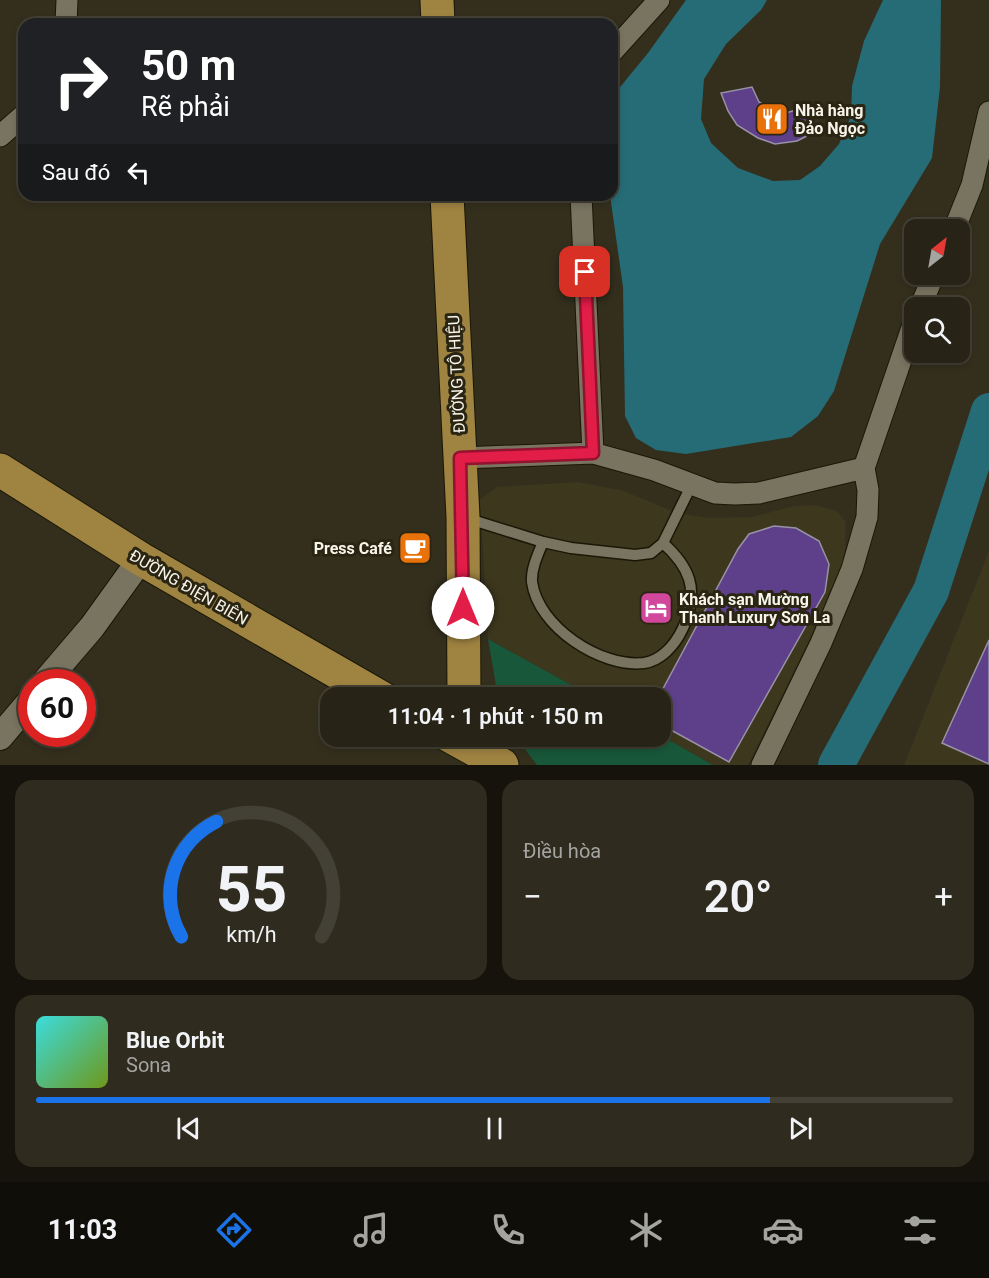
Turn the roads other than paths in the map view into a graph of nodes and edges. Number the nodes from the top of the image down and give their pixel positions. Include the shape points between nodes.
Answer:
1 (67, 0) edge
2 (437, 0) edge
3 (659, 0) edge
4 (66, 18) edge
5 (438, 18) edge
6 (618, 45) edge
7 (989, 112) edge
8 (18, 120) edge
9 (0, 136) edge
10 (447, 201) edge
11 (581, 201) edge
12 (958, 219) edge
13 (904, 351) edge
14 (593, 453) junction
15 (460, 458) junction
16 (864, 468) junction
17 (0, 470) edge
18 (692, 484) junction
19 (463, 518) junction
20 (543, 542) junction
21 (663, 543) junction
22 (141, 559) junction
23 (56, 669) edge
24 (363, 687) edge
25 (464, 687) edge
26 (18, 716) edge
27 (0, 737) edge
28 (462, 747) edge
29 (502, 765) edge
30 (762, 765) edge

1 - 4 street
2 - 5 main road
3 - 6 street
7 - 12 street via 972,185
8 - 9 street
10 - 15 main road, ĐƯỜNG TÔ HIỆU
11 - 14 street
13 - 16 street
14 - 15 street
14 - 18 street
15 - 19 main road, ĐƯỜNG TÔ HIỆU
16 - 18 street via 759,494 715,493
16 - 30 street via 867,517 852,569
17 - 22 main road, ĐƯỜNG ĐIỆN BIÊN
18 - 21 lane
19 - 20 lane
19 - 25 main road, ĐƯỜNG TÔ HIỆU
20 - 21 lane via 635,555 651,553
20 - 21 lane via 532,579 537,603 574,640 593,653 624,664 648,663 668,650 685,627 692,599 689,577
22 - 23 street
22 - 24 main road, ĐƯỜNG ĐIỆN BIÊN
26 - 27 street
28 - 29 main road

